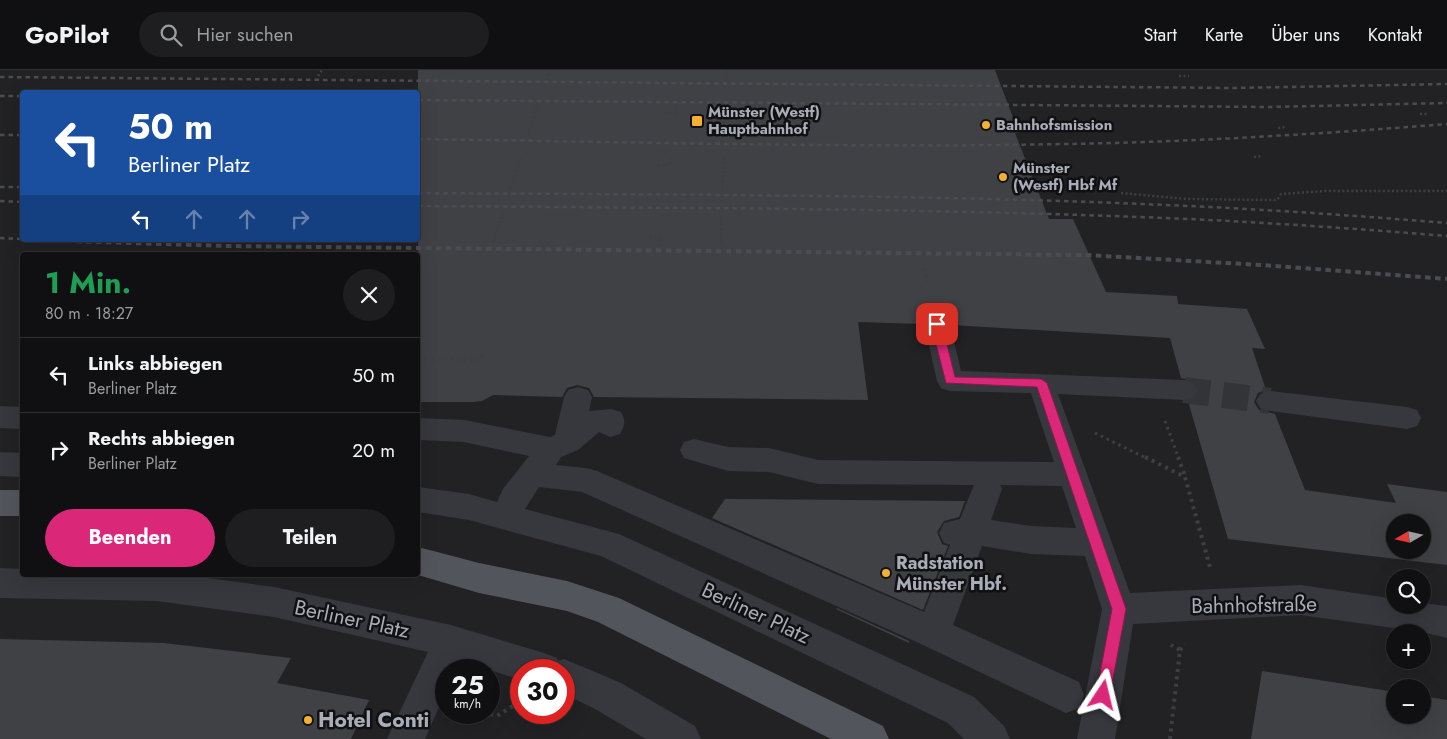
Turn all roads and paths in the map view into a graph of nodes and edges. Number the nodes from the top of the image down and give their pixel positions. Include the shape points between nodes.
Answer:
1 (322, 70) edge
2 (550, 70) edge
3 (726, 70) edge
4 (318, 76) dead end
5 (1179, 76) dead end
6 (1189, 76) dead end
7 (546, 80) dead end
8 (726, 82) dead end
9 (538, 104) dead end
10 (676, 105) dead end
11 (725, 106) dead end
12 (665, 113) dead end
13 (1420, 114) dead end
14 (1428, 114) dead end
15 (1278, 128) dead end
16 (1286, 128) dead end
17 (528, 135) dead end
18 (723, 137) dead end
19 (522, 156) dead end
20 (1262, 156) dead end
21 (1254, 157) dead end
22 (671, 158) dead end
23 (724, 158) dead end
24 (658, 166) dead end
25 (510, 189) dead end
26 (722, 191) dead end
27 (1447, 191) edge
28 (1121, 193) dead end
29 (504, 211) dead end
30 (721, 215) dead end
31 (650, 237) dead end
32 (493, 243) dead end
33 (661, 246) dead end
34 (721, 246) dead end
35 (924, 268) dead end
36 (927, 282) dead end
37 (937, 324) dead end
38 (482, 356) dead end
39 (420, 359) edge
40 (1041, 383) junction
41 (1153, 389) junction
42 (1184, 390) tunnel mouth
43 (578, 397) dead end
44 (1270, 401) tunnel mouth
45 (1052, 412) junction
46 (0, 417) edge
47 (20, 418) edge
48 (1407, 418) dead end
49 (610, 426) dead end
50 (420, 430) edge
51 (694, 450) dead end
52 (550, 455) junction
53 (0, 464) edge
54 (20, 465) edge
55 (1073, 474) junction
56 (1186, 477) junction
57 (987, 489) dead end
58 (420, 500) edge
59 (0, 502) edge
60 (20, 503) edge
61 (469, 507) junction
62 (506, 516) junction
63 (420, 519) edge
64 (963, 532) junction
65 (1096, 543) junction
66 (420, 562) edge
67 (0, 583) edge
68 (1220, 604) junction
69 (1119, 609) junction
70 (1447, 622) edge
71 (933, 632) junction
72 (451, 641) junction
73 (1180, 650) junction
74 (510, 659) edge
75 (575, 681) edge
76 (1066, 695) dead end
77 (406, 739) edge
78 (682, 739) edge
79 (870, 739) edge
80 (991, 739) edge
81 (1096, 739) edge
82 (1170, 739) edge

1 - 4 path
2 - 7 path
3 - 8 path
5 - 6 path
9 - 17 path
10 - 12 path via 675,113
11 - 18 path
13 - 14 path
15 - 16 path
19 - 25 path
20 - 21 path
22 - 24 path via 670,165
23 - 26 path
27 - 28 path via 1324,191 1281,194 1277,200
29 - 32 path
30 - 34 path
31 - 33 path via 662,237
35 - 36 path
37 - 40 street via 950,380
38 - 39 path via 480,360
40 - 41 street
40 - 45 street
41 - 42 street
41 - 56 path
43 - 52 street
44 - 48 street
45 - 55 street
45 - 56 path
46 - 47 street
49 - 52 street via 611,420 595,420
50 - 52 street via 464,431
51 - 55 street via 728,459 770,460 818,472
52 - 62 street via 514,498
52 - 71 street via 586,480
53 - 54 street
55 - 65 street
56 - 68 path
57 - 64 street
58 - 61 street, Berliner Platz
59 - 60 main road
61 - 62 street, Berliner Platz
61 - 63 street, Berliner Platz
62 - 80 street, Berliner Platz via 608,544 961,710
64 - 65 street
64 - 71 street
65 - 69 street
66 - 79 main road via 479,578 567,596 607,609
67 - 72 street, Berliner Platz via 157,586 274,602
68 - 69 street, Bahnhofstraße
68 - 70 street, Bahnhofstraße via 1301,600
68 - 73 path
69 - 73 path
69 - 81 street
71 - 76 street
72 - 74 street, Berliner Platz
72 - 77 street
73 - 82 path
75 - 78 street via 608,696

